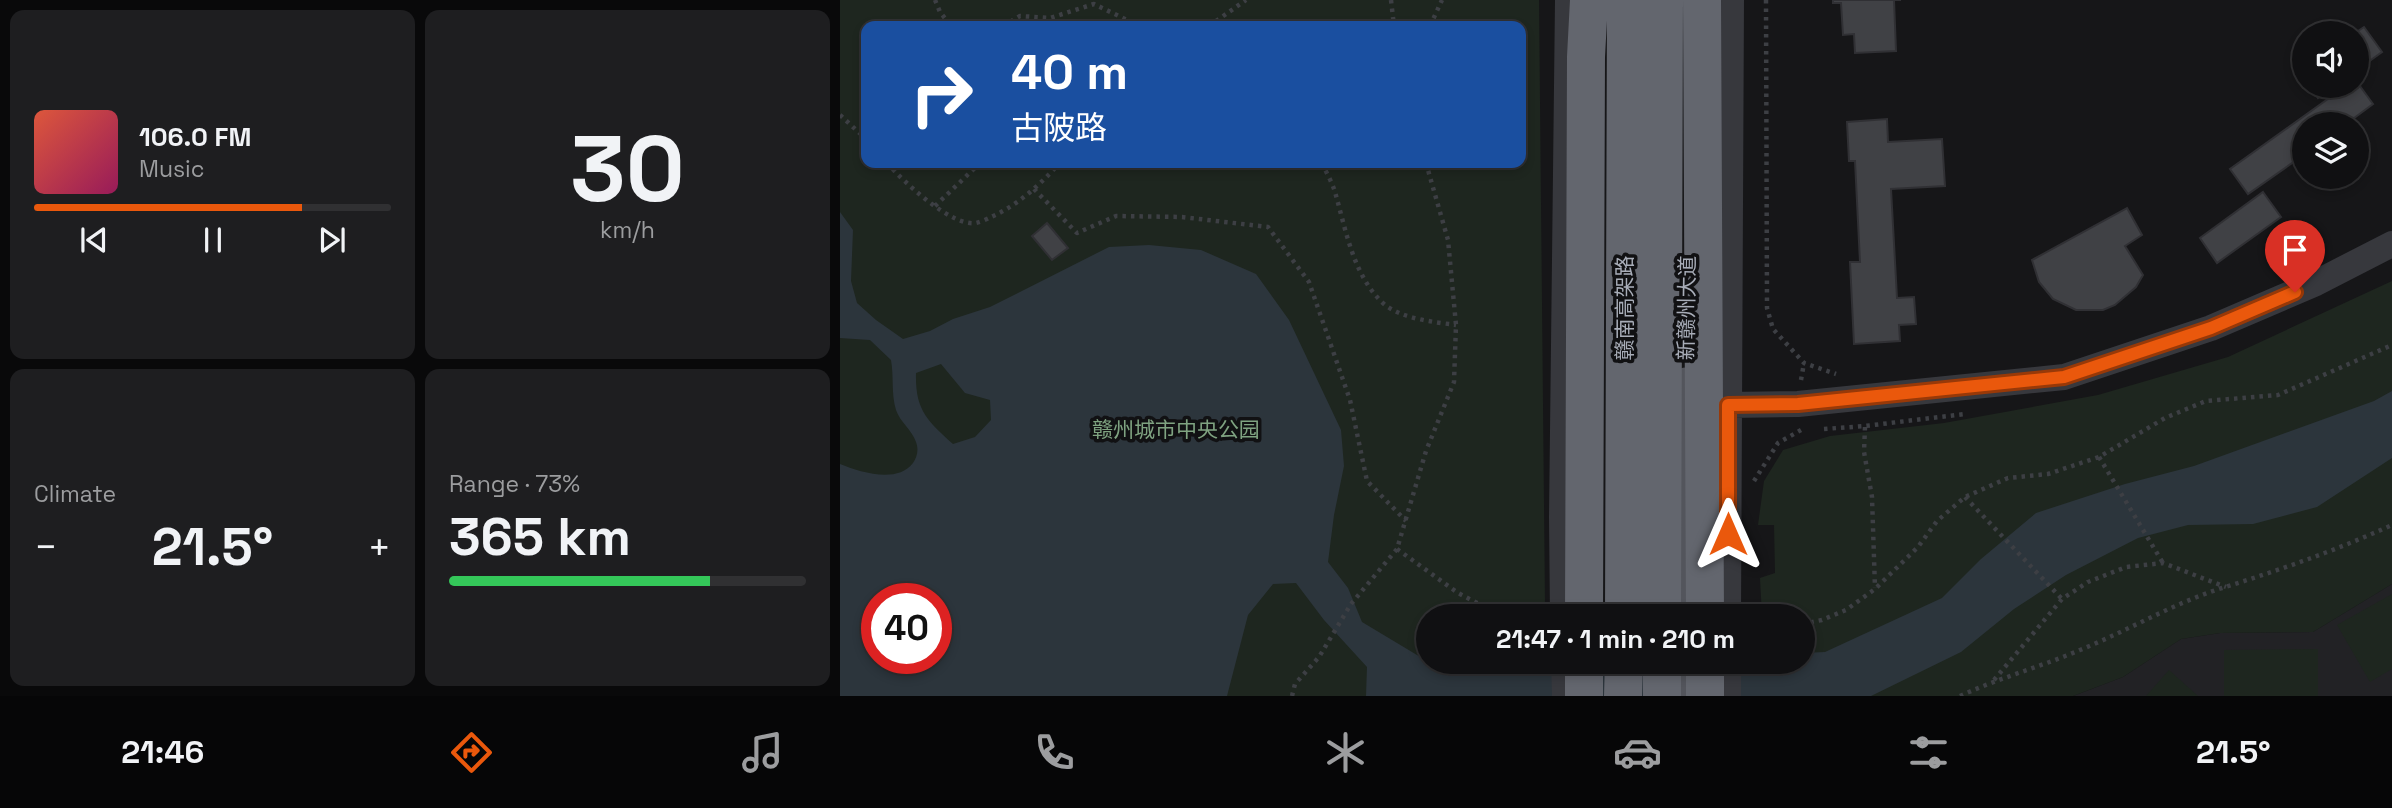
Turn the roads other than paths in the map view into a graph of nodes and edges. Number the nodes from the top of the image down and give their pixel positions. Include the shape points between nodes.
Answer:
1 (1568, 0) edge
2 (1589, 0) edge
3 (1604, 0) edge
4 (1626, 0) edge
5 (1664, 0) edge
6 (1692, 0) edge
7 (1702, 0) edge
8 (1731, 0) edge
9 (2392, 244) edge
10 (1728, 405) junction
11 (1563, 604) edge
12 (1584, 604) edge
13 (1600, 604) edge
14 (1624, 604) edge
15 (1662, 604) edge
16 (1684, 604) edge
17 (1704, 604) edge
18 (1728, 604) edge
19 (1564, 674) edge
20 (1584, 674) edge
21 (1600, 674) edge
22 (1623, 674) edge
23 (1662, 674) edge
24 (1684, 674) edge
25 (1705, 674) edge
26 (1728, 674) edge
27 (1565, 696) edge
28 (1584, 696) edge
29 (1600, 696) edge
30 (1623, 696) edge
31 (1662, 696) edge
32 (1684, 696) edge
33 (1705, 696) edge
34 (1728, 696) edge

1 - 11 street
2 - 12 highway
3 - 13 main road
4 - 14 highway, 赣南高架路
5 - 15 highway, 赣南高架路
6 - 16 main road, 新赣州大道
7 - 17 highway
8 - 10 street
9 - 10 street via 2211,328 2064,377 1798,404
10 - 18 street
19 - 27 street
20 - 28 highway
21 - 29 main road
22 - 30 highway
23 - 31 highway
24 - 32 main road
25 - 33 highway
26 - 34 street

